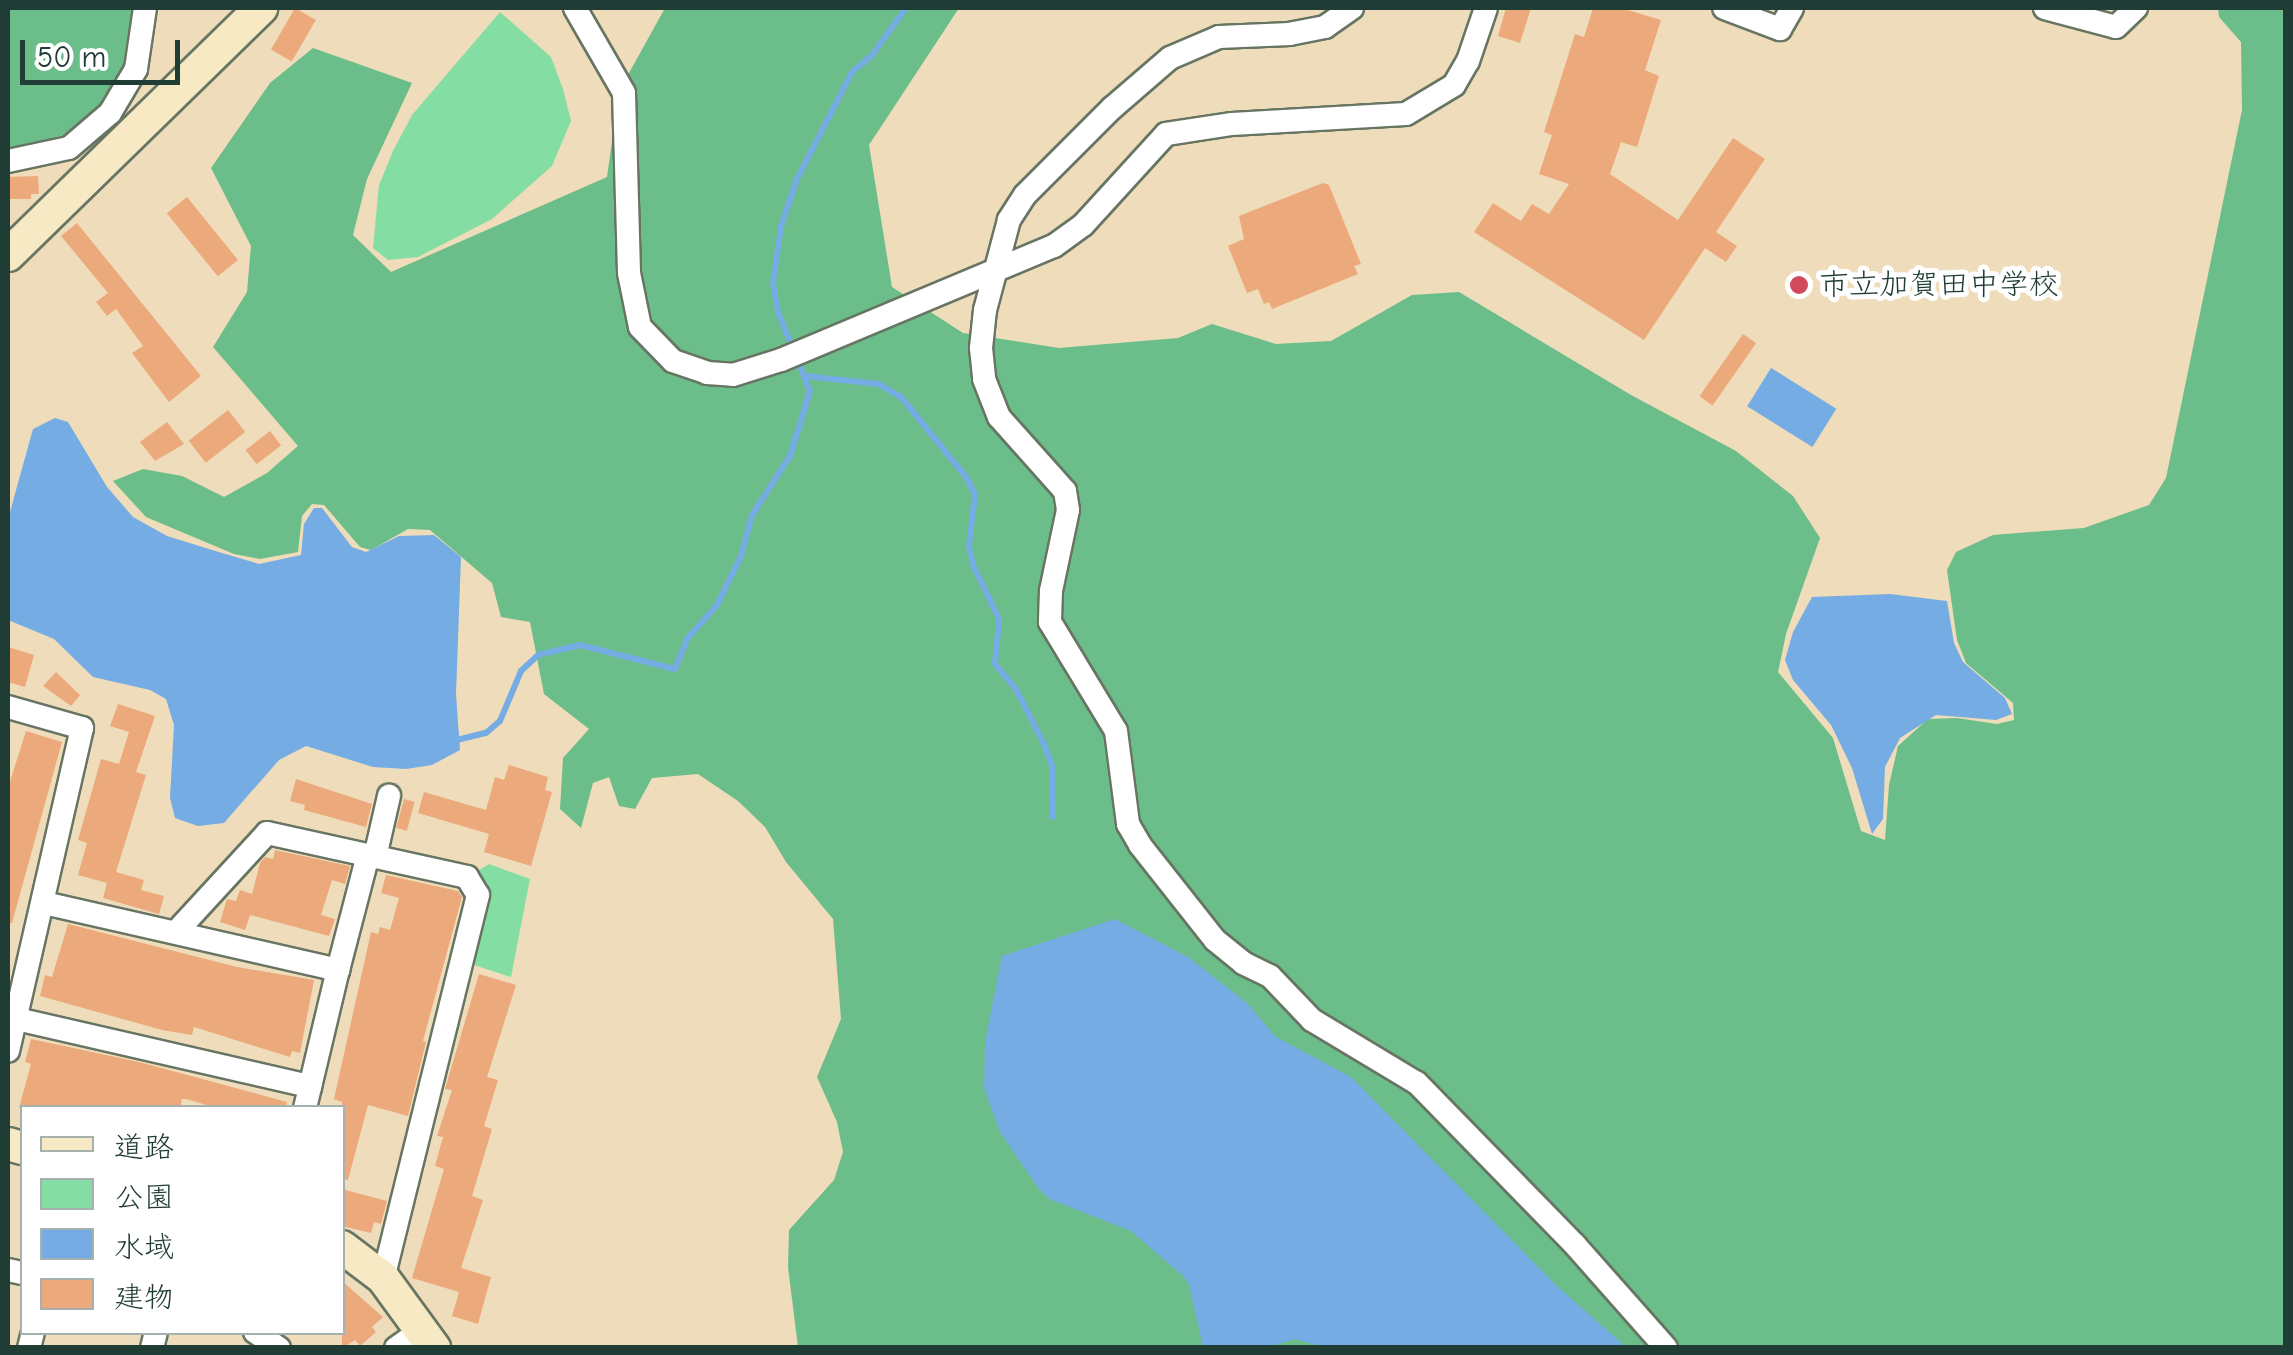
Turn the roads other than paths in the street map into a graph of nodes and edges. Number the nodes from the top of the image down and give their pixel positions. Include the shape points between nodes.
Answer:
1 (145, 8) edge
2 (262, 8) edge
3 (575, 8) edge
4 (1352, 8) edge
5 (1486, 8) edge
6 (1724, 8) edge
7 (1792, 8) edge
8 (2045, 8) edge
9 (2136, 8) edge
10 (120, 123) junction
11 (8, 161) edge
12 (8, 254) edge
13 (997, 272) junction
14 (8, 706) edge
15 (389, 796) dead end
16 (371, 856) junction
17 (44, 903) junction
18 (176, 932) junction
19 (338, 970) junction
20 (11, 1018) edge
21 (8, 1052) edge
22 (308, 1097) edge
23 (345, 1249) edge
24 (383, 1278) junction
25 (418, 1341) edge
26 (1666, 1348) edge

1 - 10 street
2 - 10 street
3 - 13 street via 624,93 628,273 640,327 673,361 732,375
4 - 13 street via 1325,27 1219,36 1170,58 1015,208
5 - 13 street via 1468,61 1437,100 1406,114 1166,134 1083,225
6 - 7 street via 1780,29
8 - 9 street via 2116,27
10 - 11 street via 69,148
10 - 12 street
13 - 26 street via 985,310 984,379 999,416 1065,490 1068,510 1050,622 1116,731 1128,824 1140,844 1215,940 1270,976 1312,1020 1417,1083
14 - 17 street via 82,728
15 - 16 street
16 - 18 street via 267,833
16 - 19 street
16 - 24 street via 467,877 478,895
17 - 18 street
17 - 20 street
18 - 19 street
19 - 22 street
20 - 21 street
20 - 22 street
23 - 24 street
24 - 25 street

